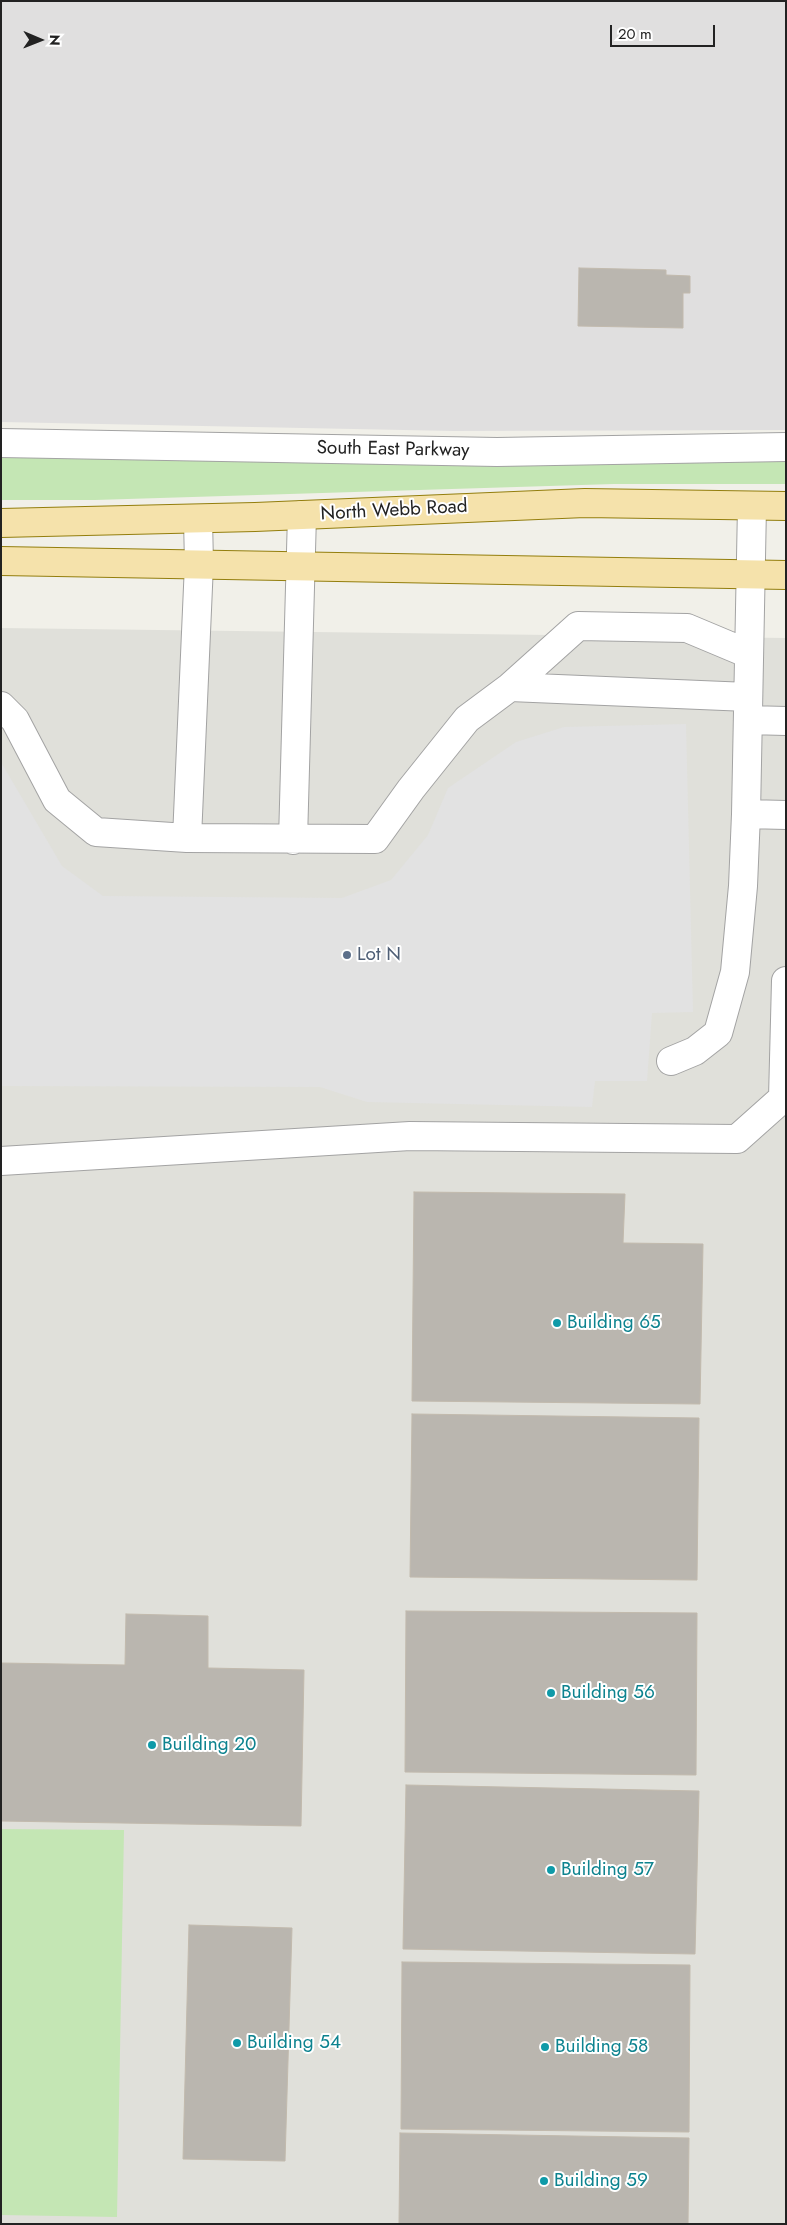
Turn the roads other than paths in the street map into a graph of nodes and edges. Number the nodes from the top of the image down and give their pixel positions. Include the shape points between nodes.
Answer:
1 (1, 443) edge
2 (786, 447) edge
3 (752, 506) junction
4 (786, 506) edge
5 (302, 515) junction
6 (198, 519) junction
7 (1, 523) edge
8 (1, 560) edge
9 (199, 564) junction
10 (299, 566) junction
11 (750, 574) junction
12 (786, 575) edge
13 (749, 654) junction
14 (510, 687) junction
15 (1, 706) edge
16 (748, 708) junction
17 (786, 721) edge
18 (746, 814) junction
19 (786, 816) edge
20 (187, 838) junction
21 (293, 840) junction
22 (786, 981) edge
23 (671, 1061) dead end
24 (1, 1162) edge

1 - 2 street, South East Parkway via 497,452
3 - 4 main road, North Webb Road
3 - 5 main road, North Webb Road via 585,503
3 - 11 street
5 - 6 main road, North Webb Road
5 - 10 street
6 - 7 main road, North Webb Road
6 - 9 street
8 - 9 main road
9 - 10 main road
9 - 20 street
10 - 11 main road
10 - 21 street
11 - 12 main road
11 - 13 street
13 - 14 street via 687,628 578,626
13 - 16 street
14 - 16 street
14 - 21 street via 467,719 375,839
15 - 20 street via 15,720 57,800 96,832
16 - 17 street
16 - 18 street
18 - 19 street
18 - 23 street via 735,972 718,1033 696,1051
20 - 21 street
22 - 24 street via 783,1098 737,1139 410,1136

